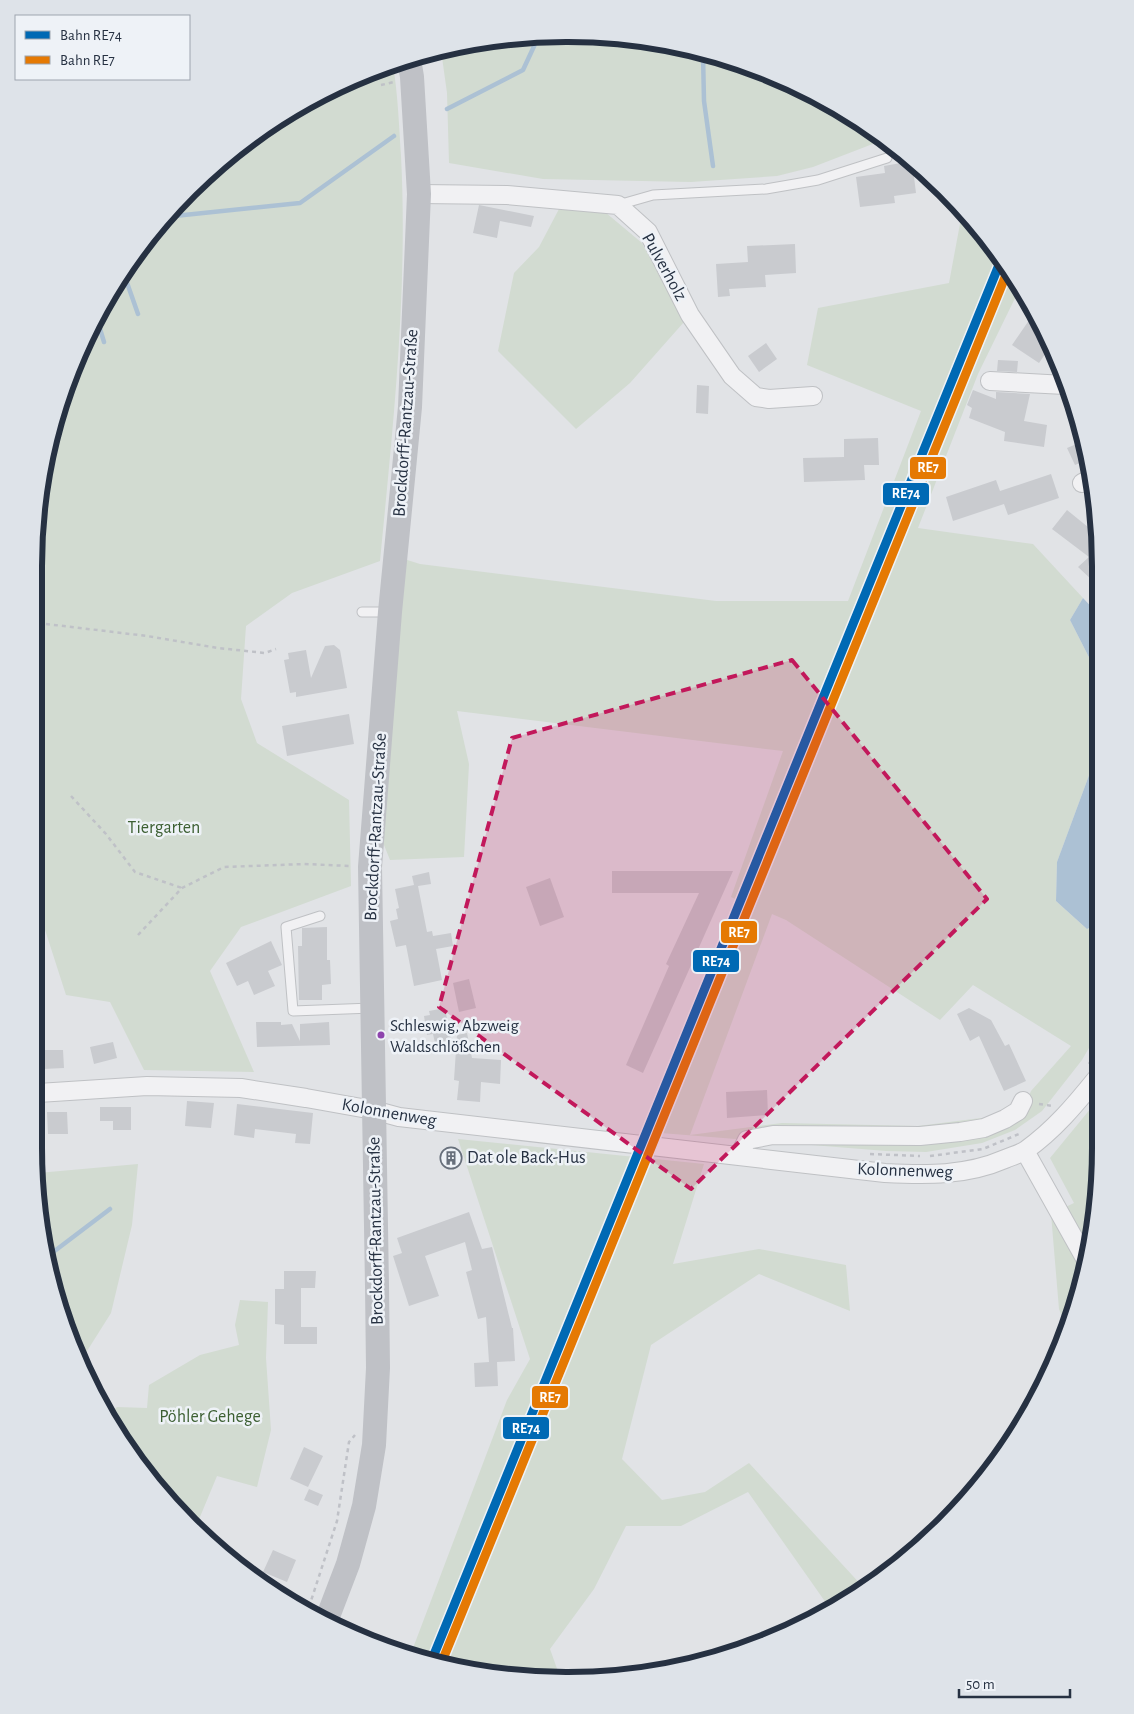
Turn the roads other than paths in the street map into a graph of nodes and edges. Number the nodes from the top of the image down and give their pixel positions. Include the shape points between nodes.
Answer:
1 (410, 66) edge
2 (887, 158) dead end
3 (420, 194) junction
4 (618, 205) junction
5 (990, 381) dead end
6 (1059, 385) edge
7 (813, 396) dead end
8 (362, 612) dead end
9 (390, 612) junction
10 (320, 916) dead end
11 (372, 1008) junction
12 (1092, 1084) edge
13 (42, 1093) edge
14 (1023, 1101) road end
15 (374, 1110) junction
16 (1025, 1151) junction
17 (739, 1156) junction
18 (1081, 1251) edge
19 (329, 1614) edge

1 - 3 street, Brockdorff-Rantzau-Straße
2 - 4 lane via 810,182 766,189 654,195
3 - 4 street via 507,195
3 - 9 street, Brockdorff-Rantzau-Straße via 410,407
4 - 7 street, Pulverholz via 648,232 690,315 732,376 756,397
5 - 6 street
8 - 9 lane
9 - 11 street, Brockdorff-Rantzau-Straße via 370,867
10 - 11 lane via 286,927 293,1011
11 - 15 street, Brockdorff-Rantzau-Straße
12 - 16 street, Kolonnenweg via 1068,1114
13 - 15 street, Kolonnenweg via 147,1086 241,1088
14 - 17 street, Kolonnenweg via 1018,1111 1005,1119 976,1129 920,1136 773,1135 747,1140
15 - 17 street, Kolonnenweg via 399,1117
15 - 19 street, Brockdorff-Rantzau-Straße via 378,1314 374,1445 362,1514
16 - 17 street, Kolonnenweg via 990,1166 961,1173 926,1175
16 - 18 street

